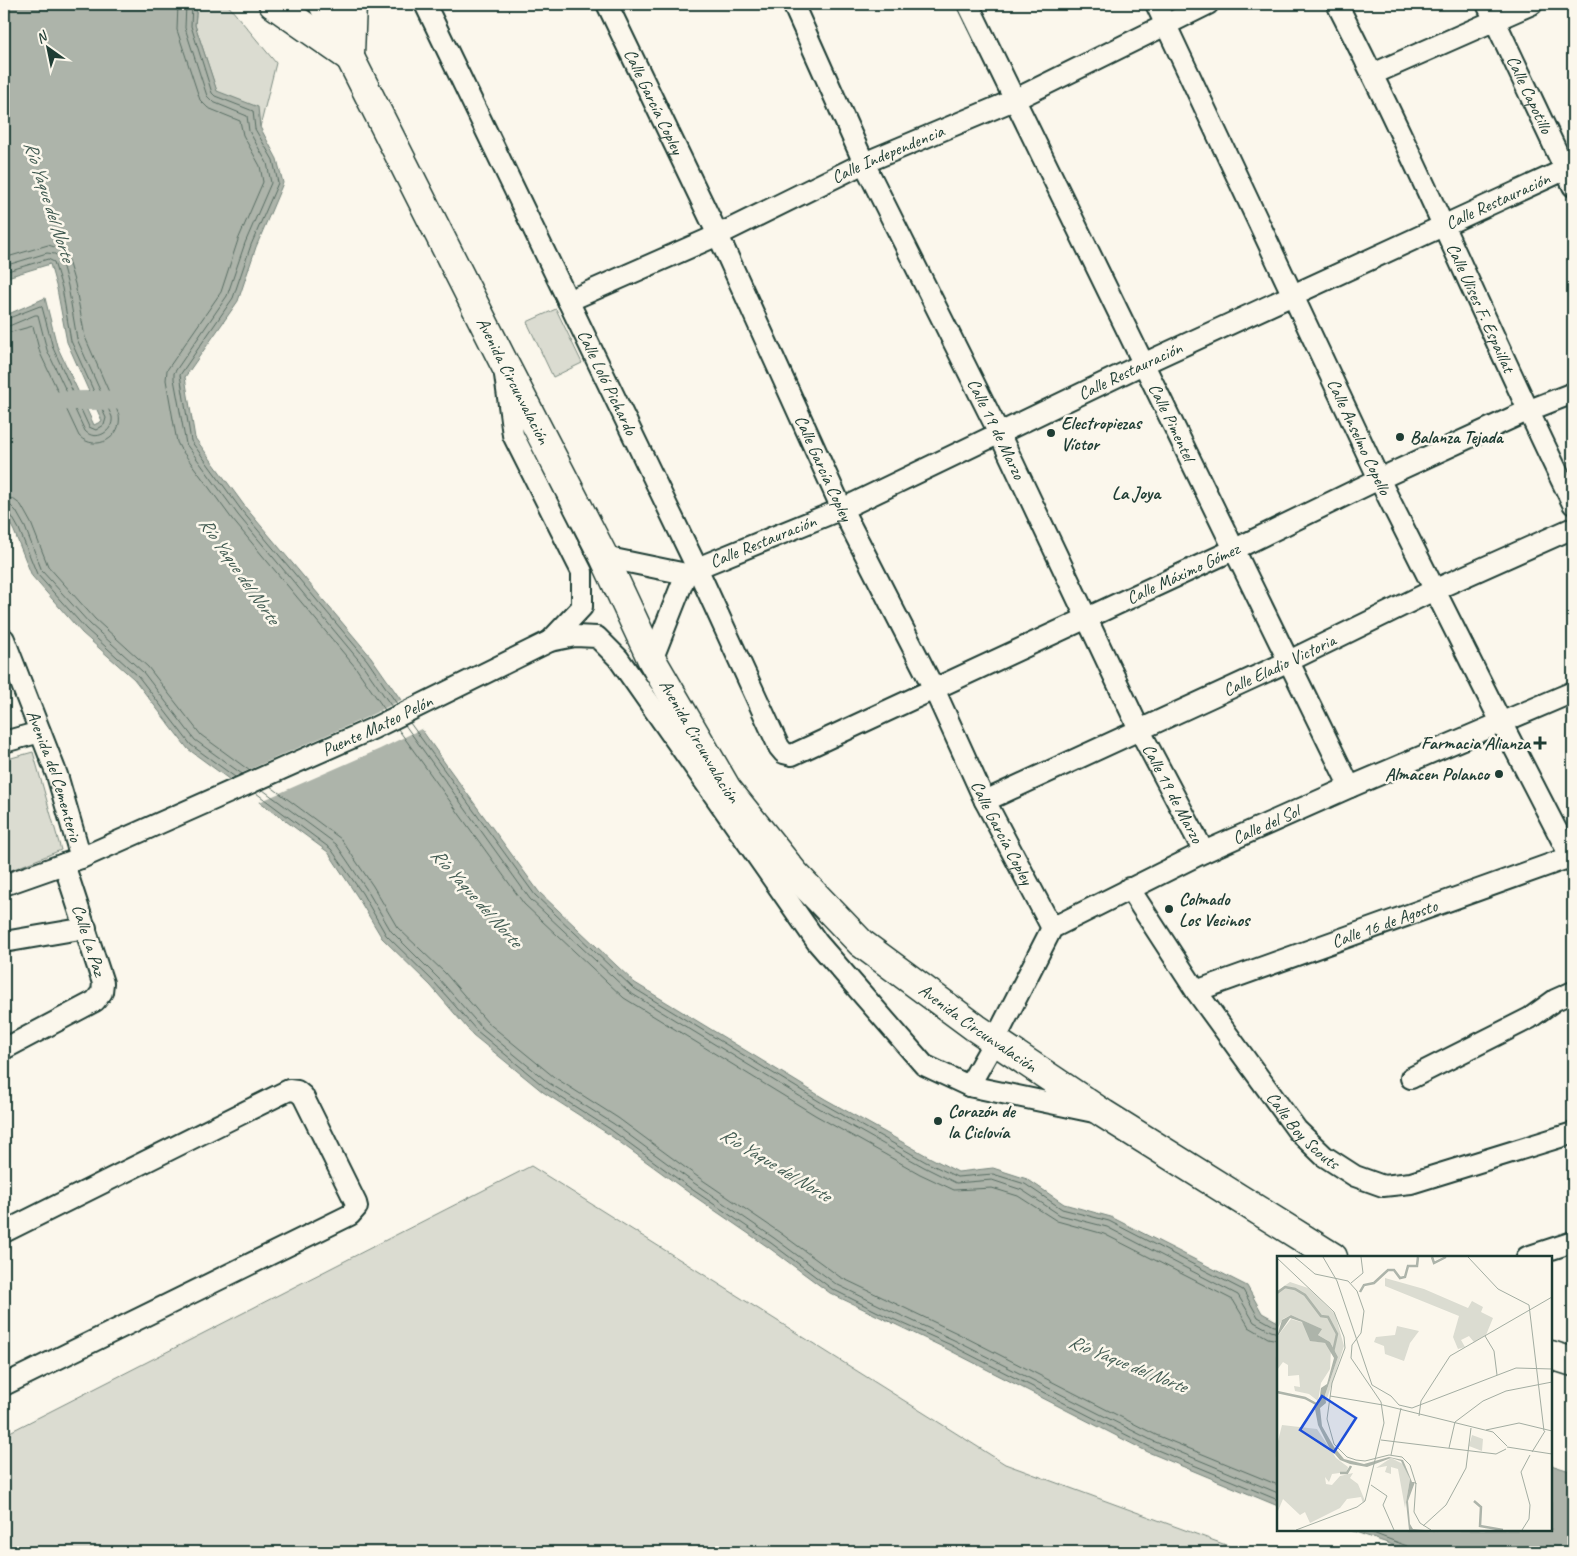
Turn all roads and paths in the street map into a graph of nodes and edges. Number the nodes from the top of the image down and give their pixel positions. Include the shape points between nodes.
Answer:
1 (425, 4) edge
2 (607, 4) edge
3 (793, 4) edge
4 (968, 4) edge
5 (1156, 4) edge
6 (1208, 4) edge
7 (1337, 4) edge
8 (1532, 4) edge
9 (334, 5) edge
10 (281, 9) edge
11 (1491, 12) edge
12 (1165, 24) junction
13 (350, 58) junction
14 (1373, 74) junction
15 (1014, 100) junction
16 (864, 164) junction
17 (1571, 174) edge
18 (1442, 225) junction
19 (718, 235) junction
20 (1292, 296) junction
21 (568, 301) junction
22 (503, 360) junction
23 (1142, 364) junction
24 (1573, 393) edge
25 (1527, 411) junction
26 (999, 433) junction
27 (1379, 479) junction
28 (1573, 504) edge
29 (842, 510) junction
30 (1573, 528) edge
31 (1233, 550) junction
32 (604, 557) junction
33 (692, 571) junction
34 (1434, 590) junction
35 (1085, 619) junction
36 (4, 639) edge
37 (550, 641) junction
38 (652, 660) junction
39 (1288, 662) junction
40 (934, 689) junction
41 (1573, 692) edge
42 (1500, 722) junction
43 (1140, 731) junction
44 (40, 732) junction
45 (4, 742) edge
46 (792, 755) joint
47 (1350, 787) junction
48 (984, 801) junction
49 (1204, 852) junction
50 (1572, 858) edge
51 (72, 861) junction
52 (4, 885) edge
53 (1129, 888) junction
54 (86, 928) junction
55 (1052, 928) junction
56 (4, 942) edge
57 (1196, 991) junction
58 (1573, 992) edge
59 (995, 1040) junction
60 (4, 1049) edge
61 (1411, 1078) dead end
62 (969, 1086) junction
63 (1104, 1114) junction
64 (1573, 1133) edge
65 (4, 1232) edge
66 (1573, 1242) edge
67 (1331, 1256) edge
68 (1530, 1256) edge
69 (1552, 1356) edge
70 (1573, 1362) edge
71 (4, 1385) edge

1 - 21 street, Calle Loló Pichardo
2 - 19 street, Calle García Copley
3 - 16 street, Calle 19 de Marzo
4 - 15 street, Calle Pimentel
5 - 12 street, Calle Anselmo Copello
6 - 12 street, Calle Independencia
7 - 14 street, Calle Ulises F. Espaillat
8 - 11 street
9 - 10 main road via 306,15
9 - 13 main road
10 - 13 main road
11 - 14 street
11 - 17 street, Calle Capotillo
12 - 15 street, Calle Independencia
12 - 20 street, Calle Anselmo Copello
13 - 22 main road, Avenida Circunvalación
14 - 18 street, Calle Ulises F. Espaillat
15 - 16 street, Calle Independencia
15 - 23 street, Calle Pimentel
16 - 19 street, Calle Independencia
16 - 26 street, Calle 19 de Marzo
17 - 18 street, Calle Restauración
18 - 20 street, Calle Restauración
18 - 25 street, Calle Ulises F. Espaillat
19 - 21 street, Calle Independencia
19 - 29 street, Calle García Copley
20 - 23 street, Calle Restauración
20 - 27 street, Calle Anselmo Copello
21 - 33 street, Calle Loló Pichardo
22 - 32 main road, Avenida Circunvalación
22 - 37 street via 513,435 582,572 582,607
23 - 26 street, Calle Restauración
23 - 31 street, Calle Pimentel
24 - 25 street, Calle Máximo Gómez
25 - 27 street, Calle Máximo Gómez
25 - 28 street, Calle Ulises F. Espaillat
26 - 29 street, Calle Restauración
26 - 35 street, Calle 19 de Marzo
27 - 31 street, Calle Máximo Gómez
27 - 34 street, Calle Anselmo Copello
29 - 33 street, Calle Restauración
29 - 40 street, Calle García Copley
30 - 34 street, Calle Eladio Victoria
31 - 35 street, Calle Máximo Gómez
31 - 39 street, Calle Pimentel
32 - 33 street
32 - 38 main road, Avenida Circunvalación
33 - 38 street
33 - 46 street, Calle Loló Pichardo via 779,747
34 - 39 street, Calle Eladio Victoria
34 - 42 street, Calle Anselmo Copello
35 - 40 street, Calle Máximo Gómez
35 - 43 street, Calle 19 de Marzo
36 - 44 street, Avenida del Cementerio
37 - 51 street, Puente Mateo Pelón via 374,728
37 - 62 street via 575,636 597,637 618,658 817,942 924,1065
38 - 59 main road, Avenida Circunvalación via 727,789 813,894 861,943
39 - 43 street, Calle Eladio Victoria
39 - 47 street, Calle Pimentel
40 - 46 street, Calle Máximo Gómez
40 - 48 street, Calle García Copley
41 - 42 street, Calle del Sol
42 - 47 street, Calle del Sol
42 - 50 street, Calle Anselmo Copello
43 - 48 street, Calle Eladio Victoria
43 - 49 street, Calle 19 de Marzo
44 - 45 street
44 - 51 street, Avenida del Cementerio via 57,775
47 - 49 street, Calle del Sol
48 - 55 street, Calle García Copley
49 - 53 street, Calle del Sol
50 - 57 street, Calle 16 de Agosto
51 - 52 street, Puente Mateo Pelón
51 - 54 street, Calle La Paz
53 - 55 street, Calle del Sol
53 - 57 street, Calle Boy Scouts
54 - 56 street
54 - 60 street, Calle La Paz via 103,983 102,992 95,1001
55 - 59 street
57 - 64 street, Calle Boy Scouts via 1297,1130 1324,1156 1355,1176 1383,1186 1411,1183
58 - 61 street via 1530,1018
59 - 62 street
59 - 63 main road, Avenida Circunvalación
62 - 63 street
63 - 67 main road, Avenida Circunvalación
65 - 71 street via 289,1090 303,1096 357,1207 350,1215
66 - 68 street
69 - 70 main road

